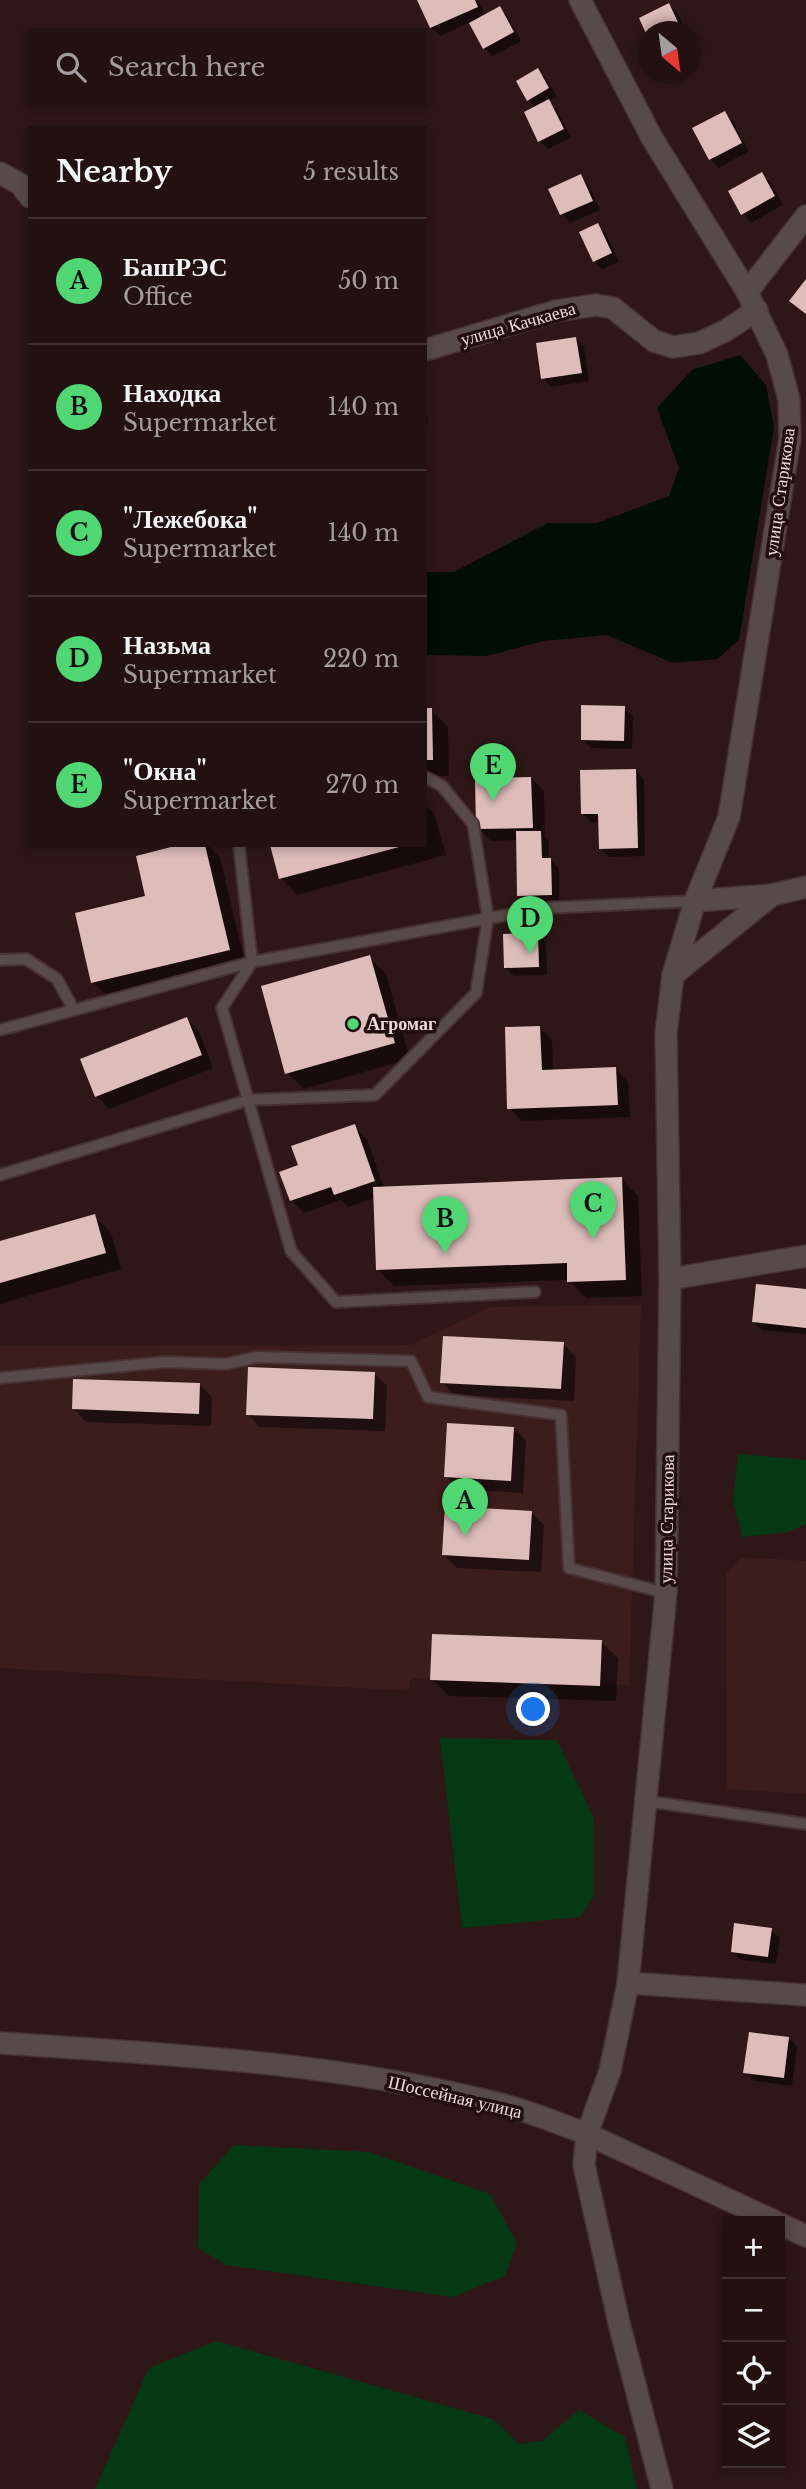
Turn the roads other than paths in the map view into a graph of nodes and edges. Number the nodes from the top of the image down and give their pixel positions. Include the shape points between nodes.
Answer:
1 (580, 0) edge
2 (0, 173) edge
3 (28, 194) edge
4 (806, 216) edge
5 (752, 301) junction
6 (427, 349) edge
7 (427, 778) edge
8 (239, 847) edge
9 (806, 887) edge
10 (772, 895) junction
11 (695, 901) junction
12 (488, 918) junction
13 (0, 960) edge
14 (253, 962) junction
15 (673, 975) junction
16 (74, 1010) junction
17 (0, 1030) edge
18 (248, 1100) junction
19 (0, 1175) edge
20 (806, 1256) edge
21 (670, 1279) junction
22 (535, 1292) dead end
23 (0, 1378) edge
24 (666, 1593) junction
25 (646, 1801) junction
26 (806, 1824) edge
27 (628, 1983) junction
28 (806, 1995) edge
29 (0, 2043) edge
30 (587, 2134) junction
31 (763, 2216) edge
32 (785, 2226) edge
33 (806, 2236) edge
34 (662, 2489) edge

1 - 5 street, улица Старикова via 652,138
2 - 3 street
4 - 5 street, улица Качкаева
5 - 6 street, улица Качкаева via 725,331 699,343 673,347 654,341 613,308 596,305 556,311
5 - 11 street, улица Старикова via 777,355 789,399 790,438 729,817
7 - 12 lane via 442,786 473,824
8 - 14 lane
9 - 10 street
10 - 11 street
10 - 15 street
11 - 12 lane via 545,908
11 - 15 street, улица Старикова
12 - 14 lane
12 - 18 lane via 476,993 375,1095
13 - 16 lane via 26,959 57,979
14 - 16 lane
14 - 18 lane via 222,1007
15 - 21 street, улица Старикова via 666,1033
16 - 17 lane
18 - 19 lane
18 - 22 lane via 291,1251 336,1301
20 - 21 street
21 - 24 street, улица Старикова
23 - 24 lane via 165,1362 226,1364 257,1357 411,1362 428,1397 561,1415 569,1567
24 - 25 street, улица Старикова
25 - 26 lane
25 - 27 street, улица Старикова
27 - 28 street
27 - 30 street, улица Старикова via 610,2071
29 - 30 street, Шоссейная улица via 320,2068 498,2103
30 - 31 street, Шоссейная улица
30 - 34 street via 584,2165 592,2206
32 - 33 street

